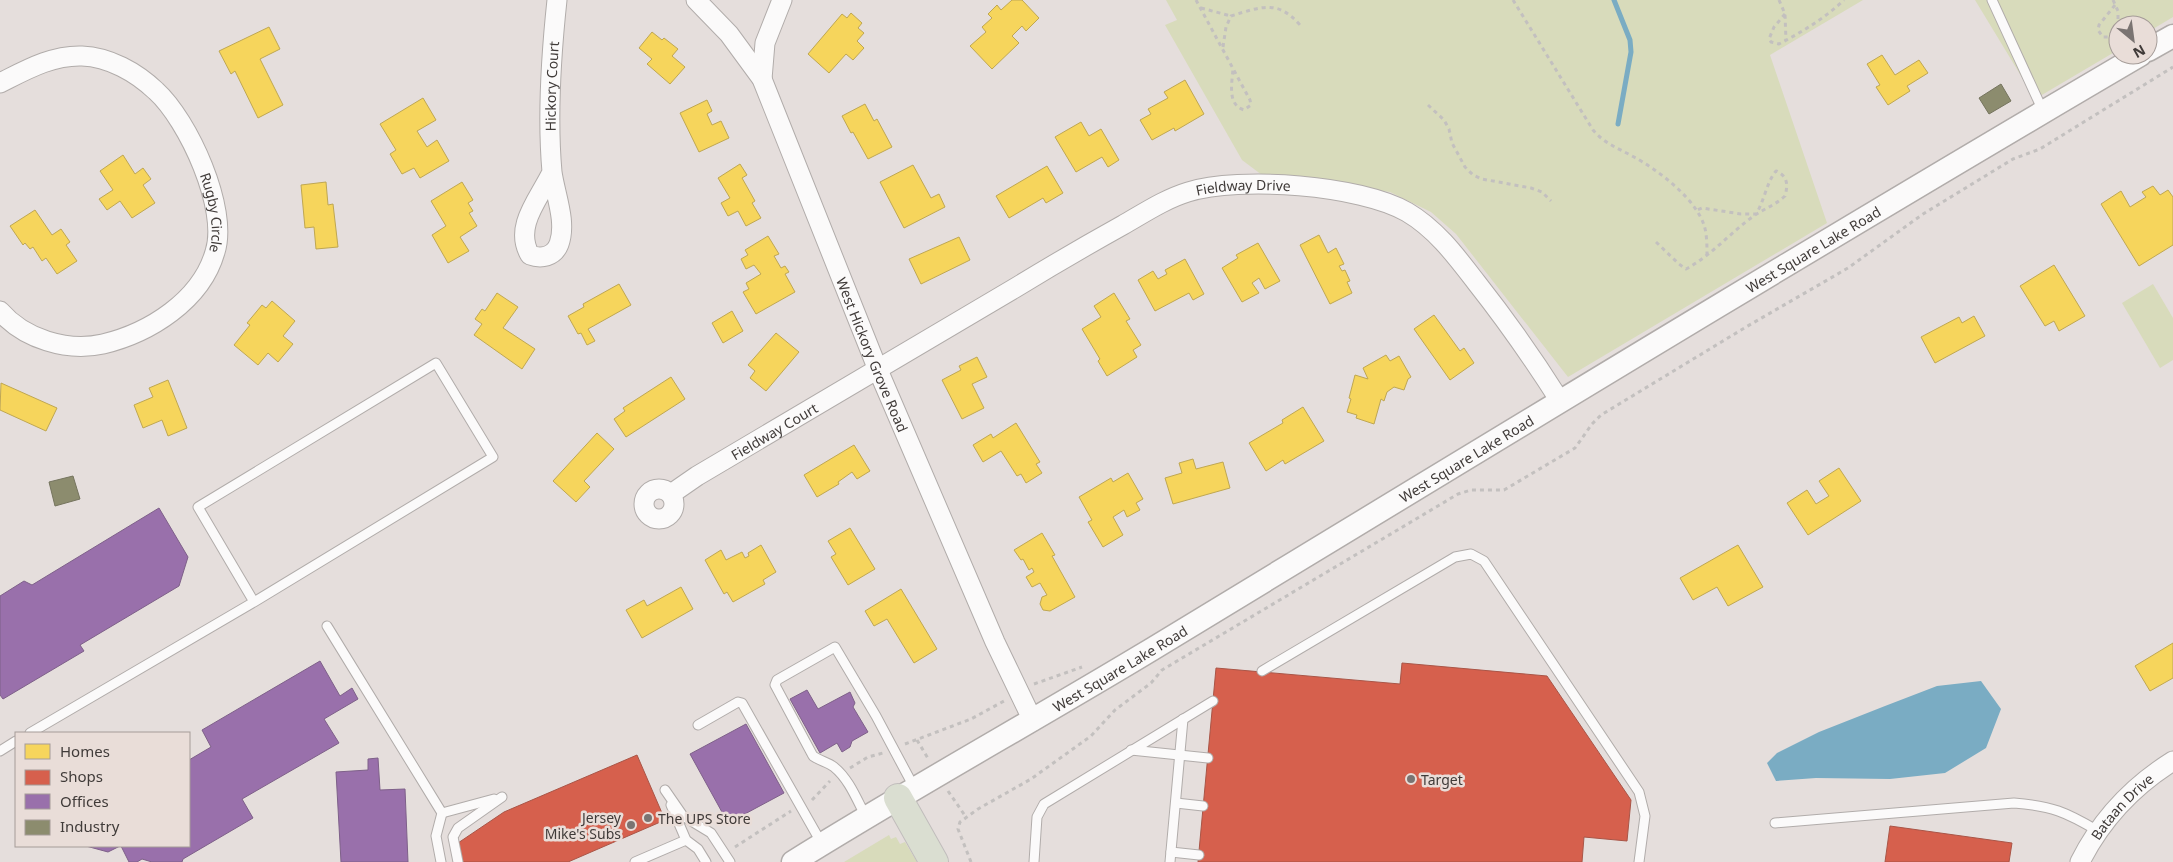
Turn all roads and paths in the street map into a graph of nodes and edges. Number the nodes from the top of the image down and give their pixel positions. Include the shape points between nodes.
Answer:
1 (557, 0) edge
2 (696, 0) edge
3 (782, 0) edge
4 (1196, 0) edge
5 (1512, 0) edge
6 (1779, 0) edge
7 (1844, 0) edge
8 (1992, 0) edge
9 (2113, 0) edge
10 (2115, 5) junction
11 (1201, 8) junction
12 (1786, 14) junction
13 (2118, 15) edge
14 (1231, 16) junction
15 (1300, 25) dead end
16 (2173, 36) edge
17 (2108, 37) edge
18 (1786, 41) junction
19 (2158, 44) edge
20 (1223, 48) junction
21 (2123, 65) edge
22 (2173, 67) edge
23 (1233, 69) junction
24 (762, 79) junction
25 (0, 82) edge
26 (1428, 105) dead end
27 (2044, 112) junction
28 (552, 172) dead end
29 (1551, 201) dead end
30 (1697, 210) junction
31 (1756, 214) junction
32 (1656, 242) dead end
33 (1707, 255) junction
34 (0, 310) edge
35 (878, 370) junction
36 (1560, 401) junction
37 (671, 494) dead end
38 (254, 602) junction
39 (327, 626) dead end
40 (1262, 672) dead end
41 (1007, 699) dead end
42 (1213, 701) dead end
43 (1183, 719) junction
44 (1033, 721) junction
45 (698, 725) dead end
46 (32, 732) edge
47 (917, 740) junction
48 (15, 742) edge
49 (903, 745) dead end
50 (889, 750) dead end
51 (923, 750) dead end
52 (1131, 750) junction
53 (0, 751) edge
54 (1180, 756) junction
55 (1208, 758) dead end
56 (2173, 761) edge
57 (852, 767) dead end
58 (835, 778) dead end
59 (906, 794) junction
60 (953, 798) dead end
61 (812, 800) dead end
62 (1176, 803) junction
63 (1203, 806) dead end
64 (792, 810) dead end
65 (442, 813) junction
66 (866, 817) junction
67 (966, 817) junction
68 (1775, 823) dead end
69 (2098, 831) junction
70 (686, 840) junction
71 (822, 844) junction
72 (736, 846) dead end
73 (1172, 852) junction
74 (1199, 855) dead end
75 (441, 862) edge
76 (458, 862) edge
77 (635, 862) edge
78 (706, 862) edge
79 (730, 862) edge
80 (792, 862) edge
81 (934, 862) edge
82 (971, 862) edge
83 (1034, 862) edge
84 (1170, 862) edge
85 (1639, 862) edge
86 (2080, 862) edge

1 - 28 street, Hickory Court via 550,88
2 - 24 street, West Hickory Grove Road via 729,34
3 - 24 street via 765,43
4 - 11 path
5 - 30 path via 1593,130 1601,139 1663,177
6 - 12 path
7 - 18 path via 1830,14
8 - 27 lane
9 - 10 path
10 - 13 path
10 - 17 path via 2099,25 2098,30 2103,37
11 - 14 path
11 - 20 path
12 - 18 path
12 - 18 path via 1774,27 1769,39 1779,44
14 - 15 path via 1274,4 1291,12
14 - 20 path
16 - 19 street
20 - 23 path
21 - 27 street, West Square Lake Road
22 - 67 path via 2040,149 2013,159 1923,214 1848,268 1601,415 1575,448 1504,490 1471,490 1458,494 1162,670 1115,710 1091,736 1031,779
23 - 23 path via 1250,100 1251,105 1244,110 1233,100
24 - 35 street, West Hickory Grove Road
25 - 34 street, Rugby Circle via 63,57 104,60 137,75 174,113 198,155 214,199 218,239 210,265 193,292 167,316 133,335 73,348 58,345 19,327
26 - 29 path via 1444,120 1452,143 1473,175 1531,188 1542,192
27 - 36 street, West Square Lake Road
30 - 31 path
30 - 33 path via 1705,226
31 - 31 path via 1774,206 1785,196 1787,181 1783,174 1776,171 1772,175
31 - 33 path
32 - 33 path via 1686,268
35 - 36 street, Fieldway Drive via 1088,244 1163,203 1212,186 1262,184 1358,195 1392,205 1418,219 1472,277 1531,355
35 - 37 street, Fieldway Court
35 - 44 street, West Hickory Grove Road via 995,642
36 - 44 street, West Square Lake Road
38 - 38 lane via 493,457 436,363 198,507
38 - 46 lane
39 - 65 lane
40 - 85 lane via 1455,557 1471,554 1484,561 1639,792 1645,816
41 - 47 path via 971,720
42 - 43 lane
43 - 52 lane
43 - 54 lane
44 - 59 street, West Square Lake Road
45 - 71 lane via 738,702 742,703
47 - 49 path
47 - 51 path
48 - 53 lane
50 - 57 path
52 - 54 lane
52 - 83 lane via 1044,804 1037,817
54 - 55 lane
54 - 62 lane
56 - 69 street, Bataan Drive via 2135,789
58 - 61 path
59 - 66 street, West Square Lake Road
59 - 66 lane via 876,716 837,648 832,647 775,681 813,756 842,773
59 - 81 highway
60 - 67 path
62 - 63 lane
62 - 73 lane
64 - 72 path
65 - 75 lane via 436,836
65 - 76 lane via 502,797 458,828 453,837
66 - 71 street, West Square Lake Road
67 - 82 path via 958,830
68 - 69 lane via 2014,803 2039,805 2067,813
69 - 86 street, Bataan Drive
70 - 77 lane
70 - 78 lane via 698,849
70 - 79 lane via 664,790 683,816 711,833
71 - 80 street, West Square Lake Road
73 - 74 lane
73 - 84 lane

